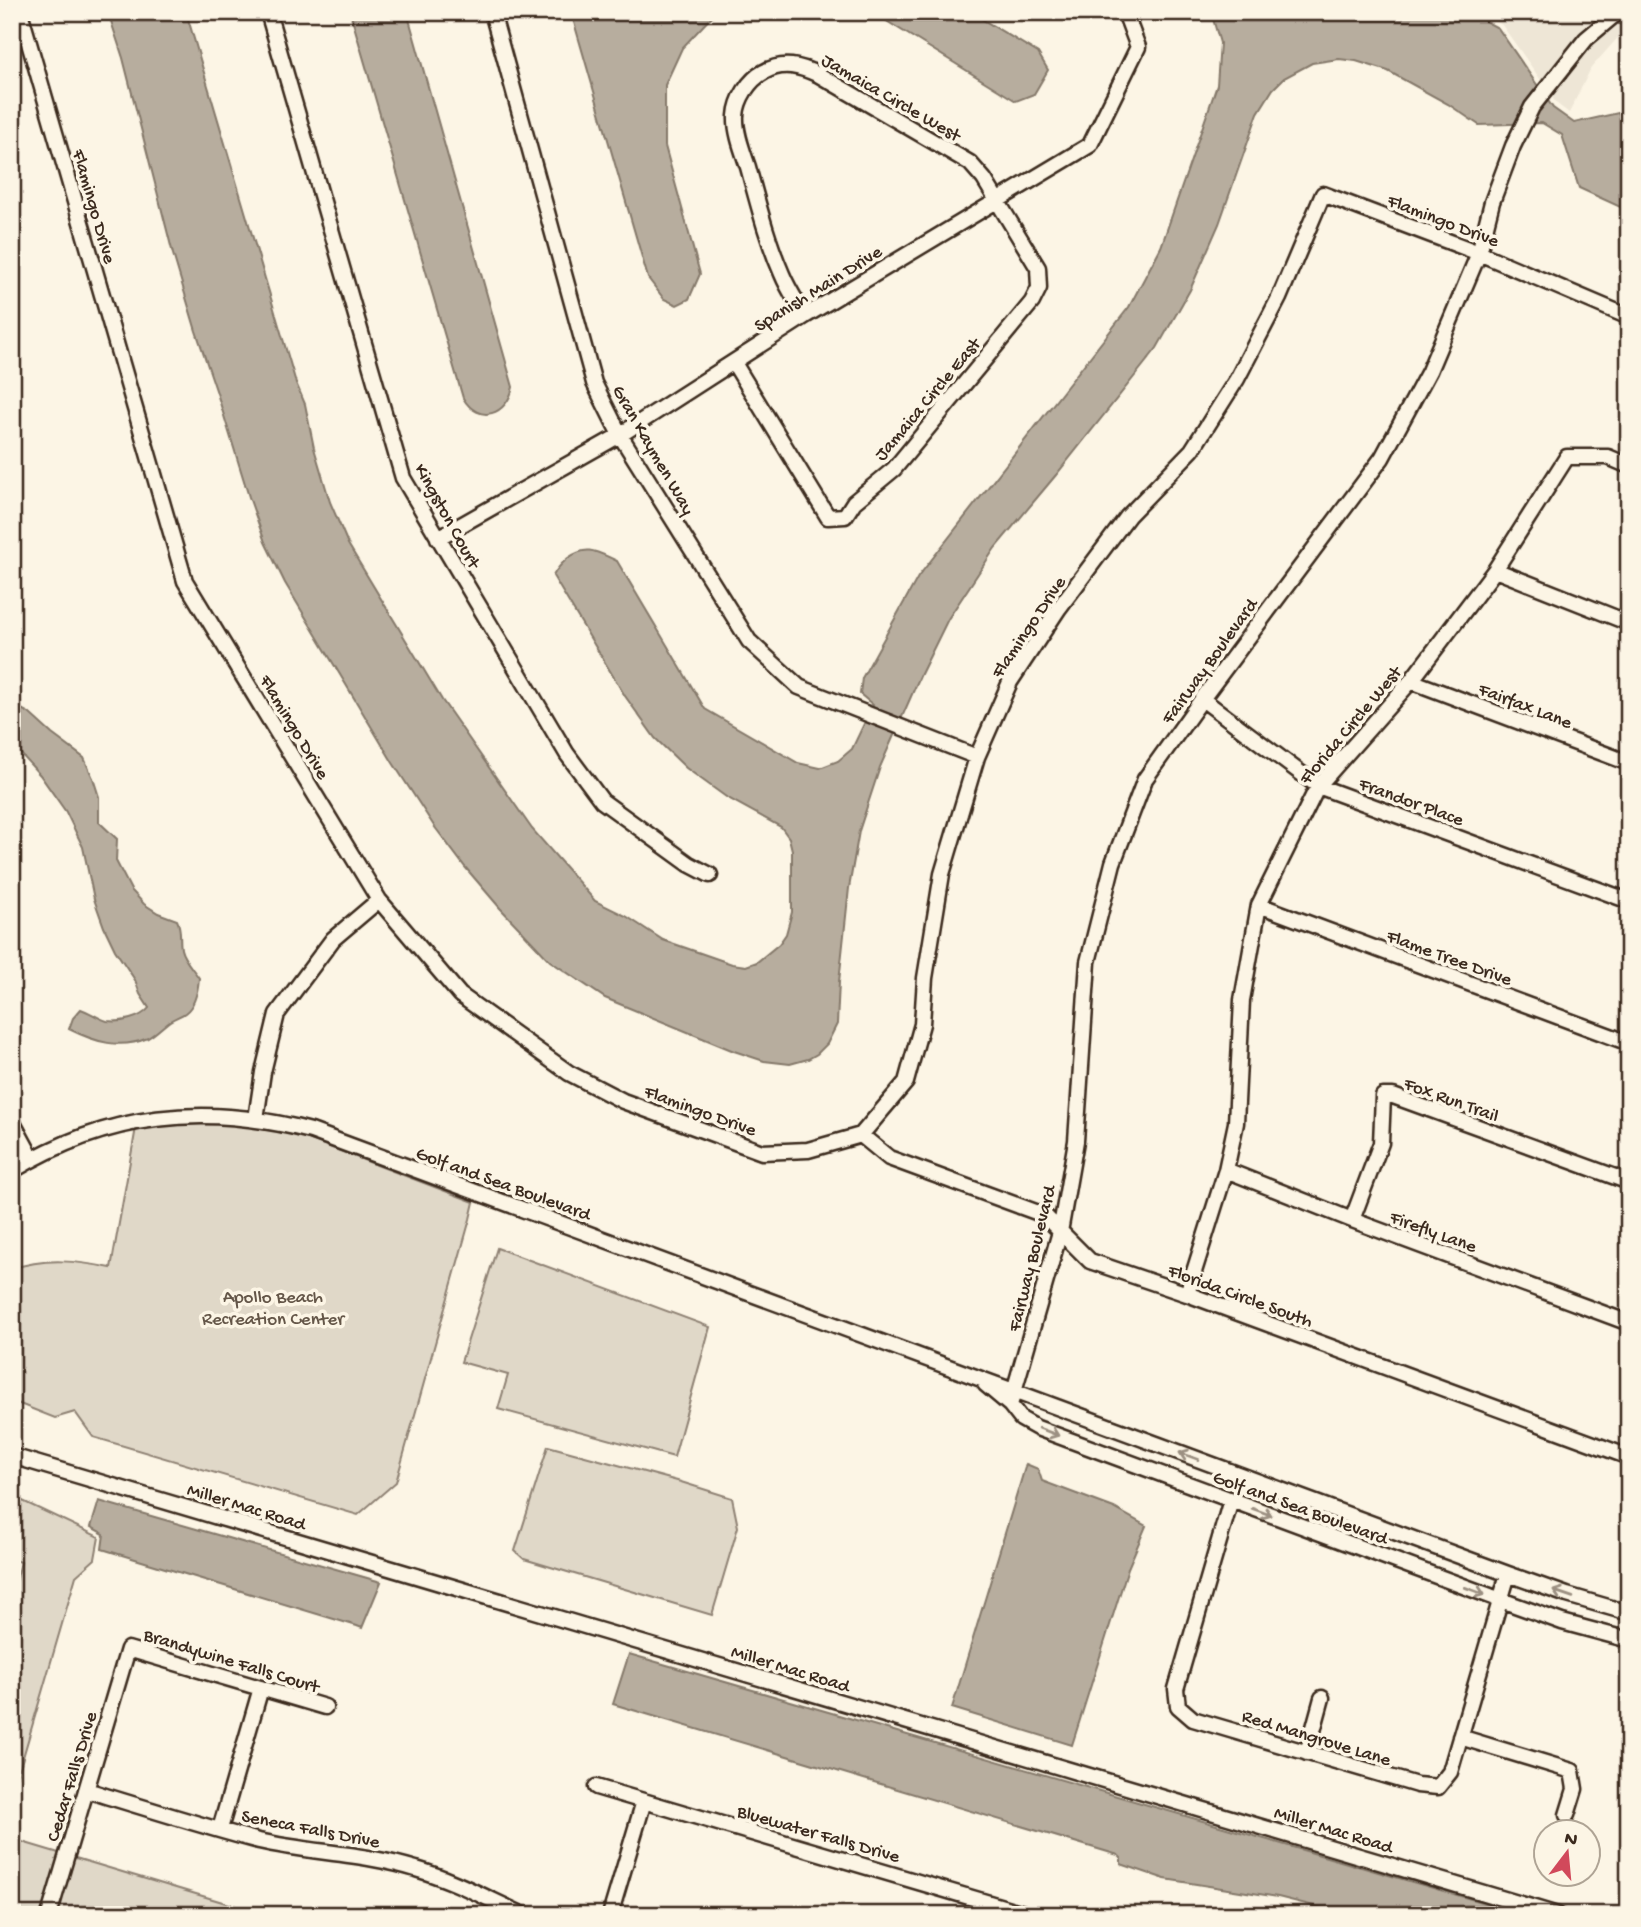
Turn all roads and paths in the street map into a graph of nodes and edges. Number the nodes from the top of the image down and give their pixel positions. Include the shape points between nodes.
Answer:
1 (20, 12) edge
2 (268, 12) edge
3 (492, 12) edge
4 (1121, 12) edge
5 (1618, 12) edge
6 (997, 200) junction
7 (1479, 253) junction
8 (805, 316) junction
9 (1629, 317) edge
10 (734, 363) junction
11 (620, 435) junction
12 (1629, 466) edge
13 (438, 538) junction
14 (1495, 570) junction
15 (1629, 623) edge
16 (1410, 681) junction
17 (1202, 699) junction
18 (977, 757) junction
19 (1629, 763) edge
20 (1318, 786) junction
21 (710, 875) dead end
22 (379, 900) junction
23 (1629, 901) edge
24 (1259, 905) junction
25 (1629, 1043) edge
26 (256, 1119) junction
27 (12, 1121) edge
28 (861, 1135) junction
29 (32, 1158) junction
30 (1226, 1170) junction
31 (12, 1171) edge
32 (1629, 1182) edge
33 (1352, 1220) junction
34 (1060, 1232) junction
35 (1187, 1294) junction
36 (1629, 1323) edge
37 (1012, 1398) junction
38 (12, 1456) edge
39 (1629, 1457) edge
40 (1231, 1500) junction
41 (1508, 1574) junction
42 (1501, 1600) junction
43 (1629, 1613) edge
44 (1629, 1640) edge
45 (128, 1649) joint
46 (261, 1688) junction
47 (1322, 1698) dead end
48 (325, 1707) dead end
49 (1460, 1737) junction
50 (1307, 1753) junction
51 (596, 1787) dead end
52 (86, 1790) junction
53 (644, 1801) junction
54 (1567, 1815) dead end
55 (220, 1829) junction
56 (1029, 1914) edge
57 (49, 1915) edge
58 (524, 1915) edge
59 (610, 1915) edge
60 (1558, 1915) edge

1 - 22 street, Flamingo Drive via 184,581
2 - 13 street, Kingston Court via 403,478
3 - 11 street, Gran Kaymen Way via 594,383
4 - 6 street, Spanish Main Drive via 1138,47 1090,145
5 - 7 street, Fairway Boulevard via 1586,39 1532,107 1492,202
6 - 8 street, Spanish Main Drive
6 - 8 street, Jamaica Circle West via 970,163 819,75 802,67 768,69 746,88 736,116 772,248
6 - 10 street, Jamaica Circle East via 1038,268 1039,288 894,469 854,502 845,516 828,517
7 - 9 street, Flamingo Drive
7 - 17 street, Fairway Boulevard via 1429,372 1382,458
7 - 18 street, Flamingo Drive via 1323,194 1279,298 1237,379 1192,450 1128,516 1059,608 1010,682
8 - 10 street, Spanish Main Drive
10 - 11 street, Spanish Main Drive
11 - 13 street, Spanish Main Drive
11 - 18 street, Gran Kaymen Way via 749,641 799,687
12 - 14 street, Florida Circle West via 1608,457 1567,457
13 - 21 street, Kingston Court via 567,754 602,801
14 - 15 street
14 - 16 street, Florida Circle West
16 - 19 street, Fairfax Lane
16 - 20 street, Florida Circle West
17 - 20 street, Frandor Place
17 - 34 street, Fairway Boulevard via 1144,779 1113,863 1088,962 1076,1141
18 - 28 street, Flamingo Drive via 942,874 922,1024 906,1082
20 - 23 street, Frandor Place
20 - 24 street, Florida Circle West
22 - 26 street via 333,939 277,1014
22 - 28 street, Flamingo Drive via 460,995 569,1073 624,1101 762,1152 808,1150
24 - 25 street, Flame Tree Drive
24 - 30 street, Florida Circle West via 1242,1000 1236,1123
26 - 29 street, Golf and Sea Boulevard via 182,1116 127,1123 87,1134
26 - 37 street, Golf and Sea Boulevard via 312,1131 975,1378
27 - 29 street
28 - 34 street, Florida Circle South via 889,1158 1044,1215
29 - 31 street, Golf and Sea Boulevard
30 - 33 street, Firefly Lane
30 - 35 street, Florida Circle West
32 - 33 street, Fox Run Trail via 1392,1096 1383,1097 1381,1143
33 - 36 street, Firefly Lane
34 - 35 street, Florida Circle South via 1090,1261
34 - 37 street, Fairway Boulevard
35 - 39 street, Florida Circle South
37 -> 40 street, Golf and Sea Boulevard via 1021,1419 1037,1428
41 -> 37 street, Golf and Sea Boulevard
38 - 60 street, Miller Mac Road
40 -> 42 street, Golf and Sea Boulevard
40 - 50 street, Red Mangrove Lane via 1176,1689 1178,1706 1193,1719
41 - 42 street, Red Mangrove Lane
43 -> 41 street, Golf and Sea Boulevard
42 - 44 street, Golf and Sea Boulevard
42 - 49 street, Red Mangrove Lane
45 - 46 street, Brandywine Falls Court
45 - 52 street, Cedar Falls Drive
46 - 48 street, Brandywine Falls Court
46 - 55 street
47 - 50 street
49 - 50 street, Red Mangrove Lane via 1450,1773 1438,1787
49 - 54 street via 1572,1771 1575,1789
51 - 53 street, Bluewater Falls Drive
52 - 55 street, Seneca Falls Drive
52 - 57 street, Cedar Falls Drive
53 - 56 street, Bluewater Falls Drive
53 - 59 street
55 - 58 street, Seneca Falls Drive via 260,1841 416,1869

